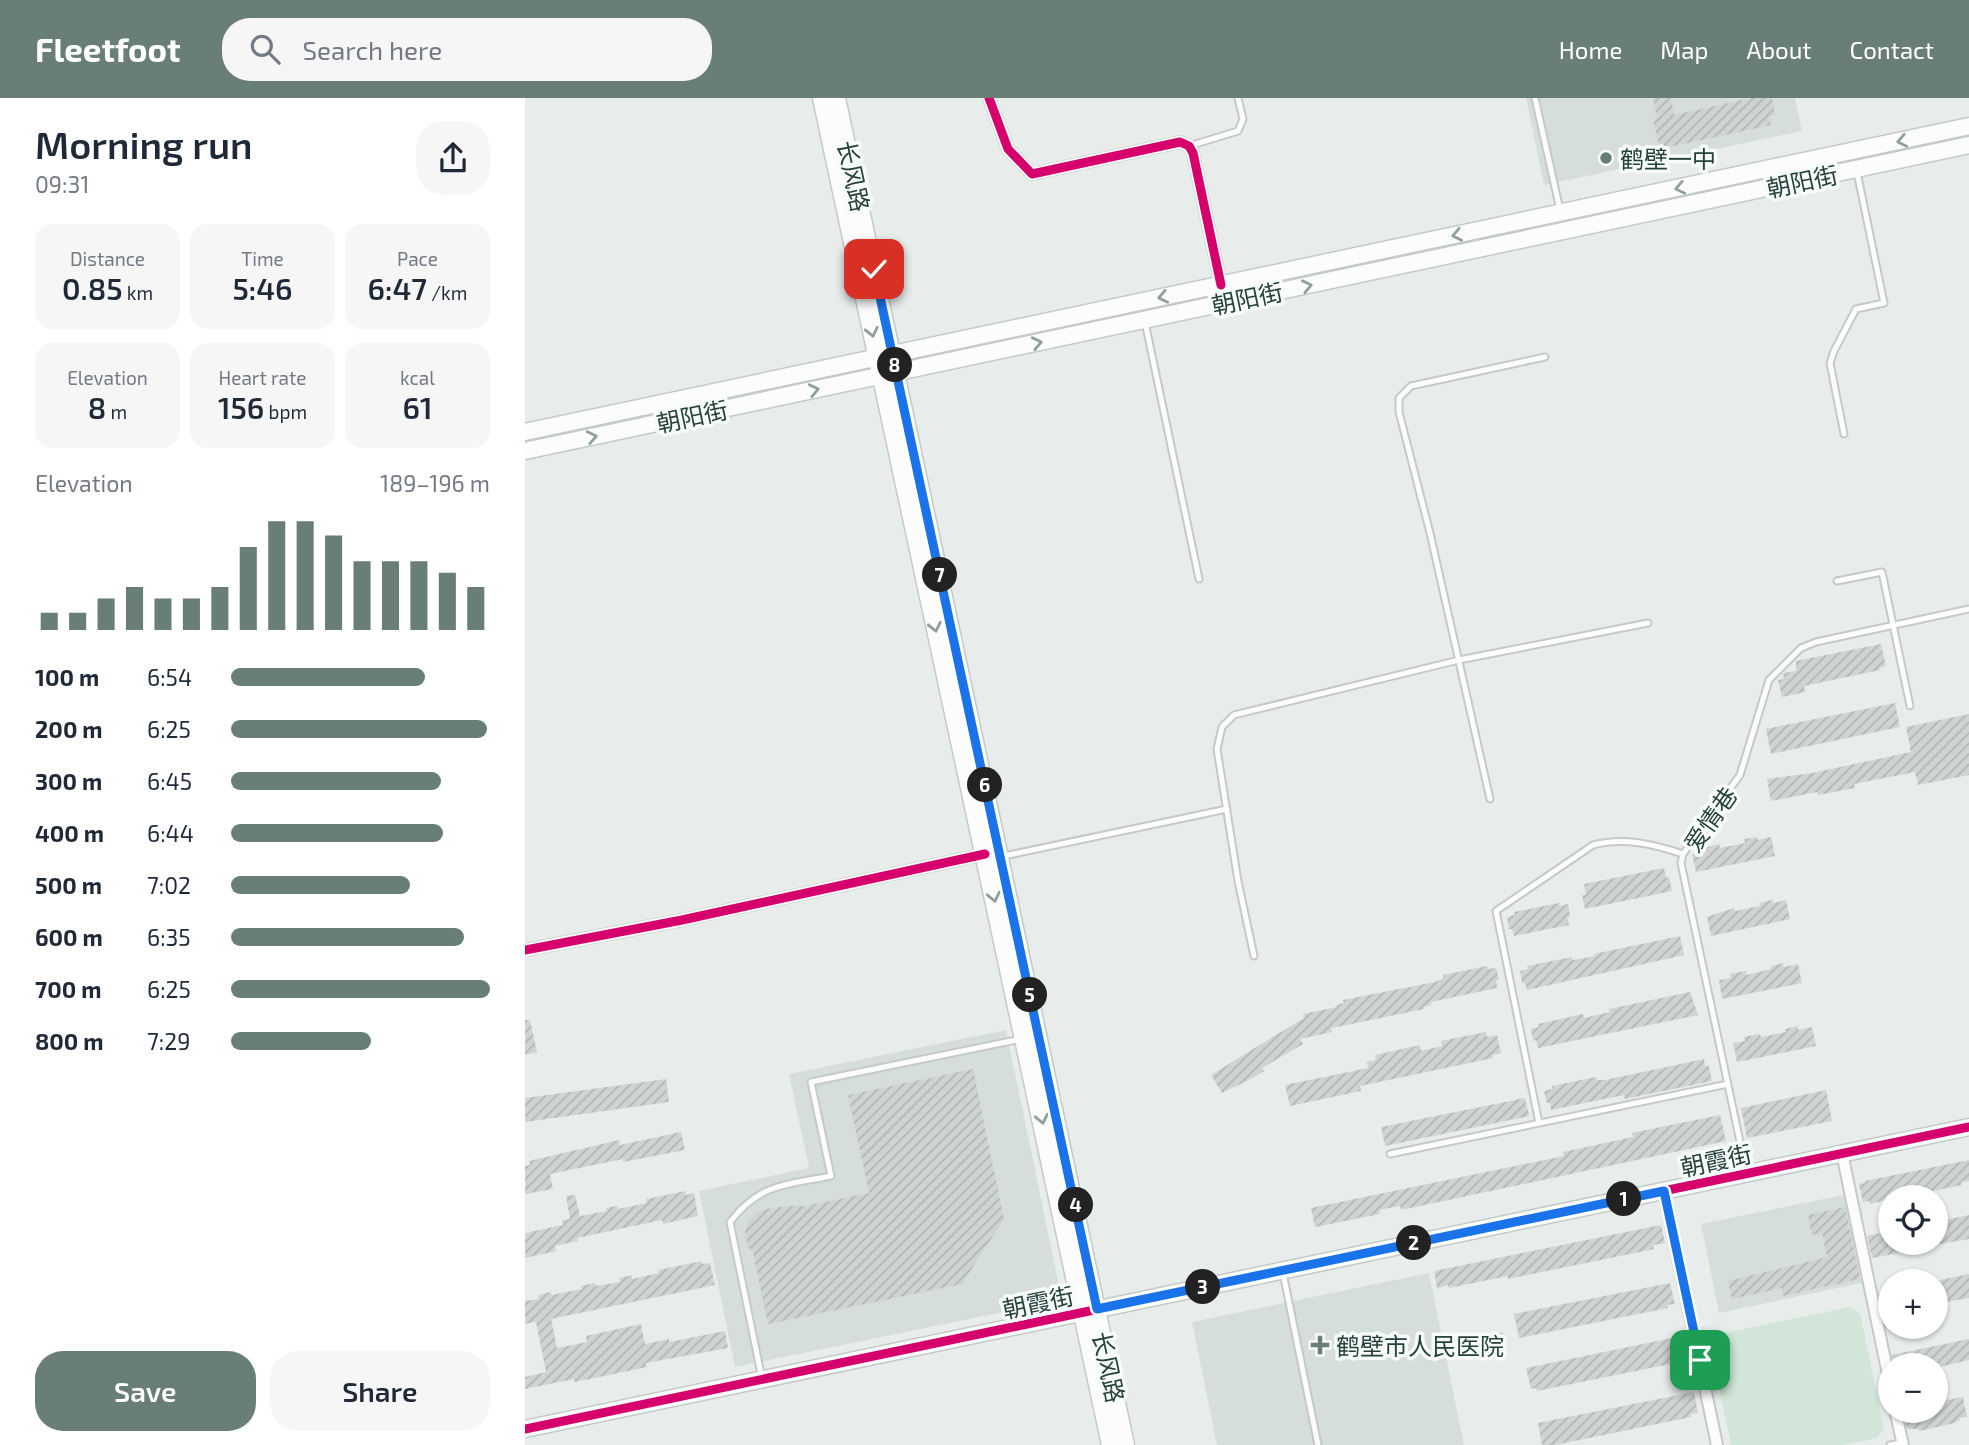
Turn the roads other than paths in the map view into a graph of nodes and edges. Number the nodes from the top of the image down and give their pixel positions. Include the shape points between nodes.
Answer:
1 (821, 98) edge
2 (837, 98) edge
3 (989, 98) edge
4 (1238, 98) edge
5 (1535, 98) edge
6 (1969, 126) edge
7 (1969, 145) edge
8 (1189, 146) junction
9 (1856, 169) junction
10 (1560, 213) junction
11 (1221, 285) junction
12 (1145, 320) junction
13 (885, 356) junction
14 (1545, 357) dead end
15 (889, 374) junction
16 (525, 432) edge
17 (1844, 434) dead end
18 (525, 451) edge
19 (1199, 579) dead end
20 (1837, 581) dead end
21 (1969, 609) edge
22 (1648, 623) dead end
23 (1893, 625) junction
24 (1459, 660) junction
25 (1910, 706) dead end
26 (1490, 799) dead end
27 (1227, 810) junction
28 (1683, 854) junction
29 (993, 855) junction
30 (525, 950) edge
31 (1254, 956) dead end
32 (1024, 1038) junction
33 (1728, 1084) junction
34 (1539, 1123) junction
35 (1969, 1127) edge
36 (1842, 1153) junction
37 (1390, 1154) dead end
38 (1747, 1173) junction
39 (1664, 1191) junction
40 (1283, 1270) junction
41 (1090, 1311) junction
42 (1884, 1353) edge
43 (762, 1379) junction
44 (1896, 1423) edge
45 (525, 1429) edge
46 (1898, 1444) edge
47 (1110, 1445) edge
48 (1126, 1445) edge
49 (1318, 1445) edge
50 (1717, 1445) edge

1 -> 13 main road, 长风路
2 - 13 main road, 长风路
3 - 8 street via 1008,149 1032,174 1179,142
4 - 8 lane via 1243,118 1238,131
5 - 10 lane
6 -> 10 main road, 朝阳街
7 - 9 main road, 朝阳街
8 - 11 street
12 -> 9 main road, 朝阳街
9 - 17 lane via 1884,303 1856,309 1834,351 1831,363
10 -> 11 main road, 朝阳街
11 -> 13 main road, 朝阳街
15 -> 12 main road, 朝阳街
12 - 19 lane
13 - 15 main road, 长风路
13 - 16 main road, 朝阳街
14 - 24 lane via 1411,386 1399,398
18 -> 15 main road, 朝阳街
15 - 29 main road, 长风路
20 - 23 lane via 1882,572
21 - 23 lane, 爱情巷
22 - 24 lane
23 - 25 lane
23 - 28 lane, 爱情巷 via 1801,648 1769,680 1740,775
24 - 26 lane
24 - 27 lane via 1234,715 1222,727 1217,749
27 - 29 lane
27 - 31 lane
28 - 33 lane, 爱情巷 via 1681,863
28 - 34 lane via 1642,842 1593,845 1496,911
29 - 30 street
29 -> 32 main road, 长风路
29 - 41 main road, 长风路
32 -> 41 main road, 长风路
32 - 43 lane via 811,1082 831,1175 769,1188 744,1204 730,1222
33 - 34 lane
33 - 38 lane, 爱情巷
34 - 37 lane
35 - 36 main road, 朝霞街
36 - 38 main road, 朝霞街
36 - 42 street
38 - 39 main road, 朝霞街
39 - 40 main road, 朝霞街
39 - 50 street
40 - 41 main road, 朝霞街
40 - 49 lane
41 - 43 main road, 朝霞街
41 - 47 main road, 长风路
41 - 48 main road, 长风路
43 - 45 main road, 朝霞街
44 - 46 street

